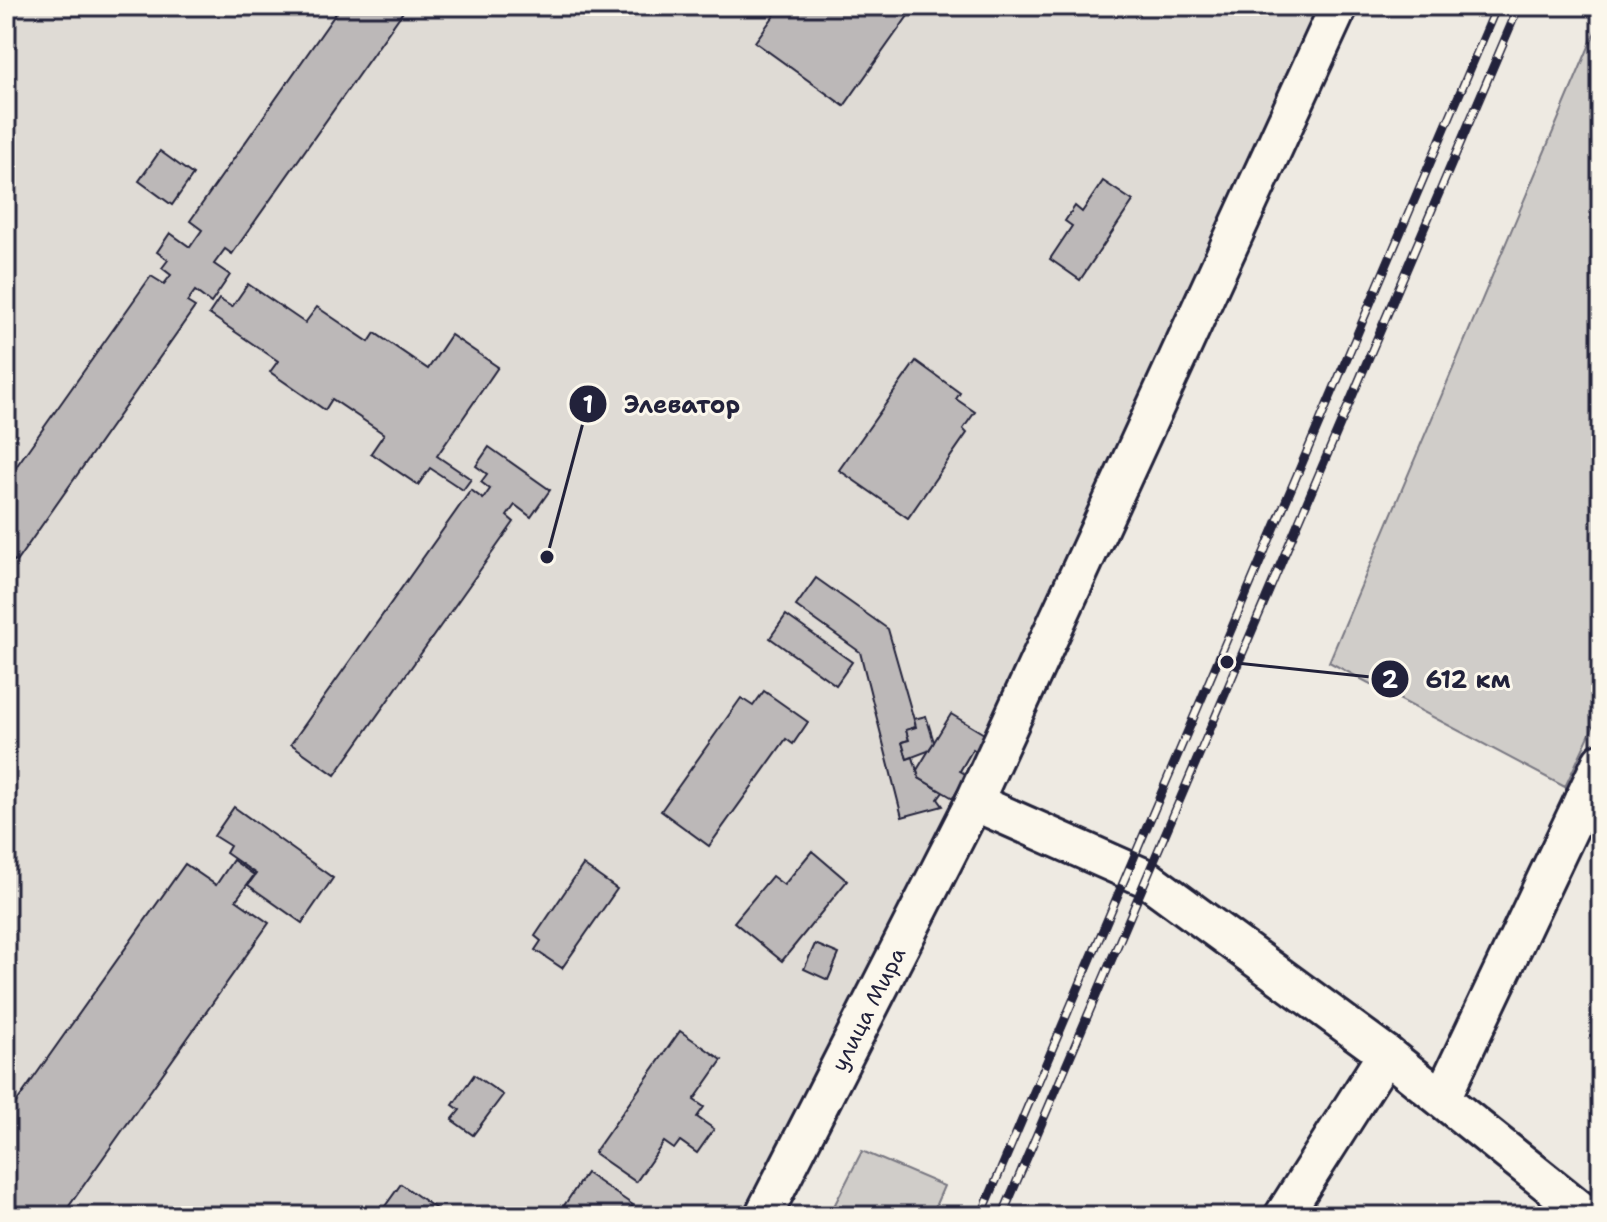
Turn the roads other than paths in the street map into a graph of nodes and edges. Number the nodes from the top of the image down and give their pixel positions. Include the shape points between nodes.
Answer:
1 (1339, 6) edge
2 (1601, 762) edge
3 (974, 802) junction
4 (1386, 1054) junction
5 (1442, 1098) junction
6 (763, 1216) edge
7 (1283, 1216) edge
8 (1588, 1216) edge

1 - 3 street, улица Мира
2 - 5 street
3 - 4 street via 1146,878
3 - 6 street, улица Мира
4 - 5 street
4 - 7 street
5 - 8 street

